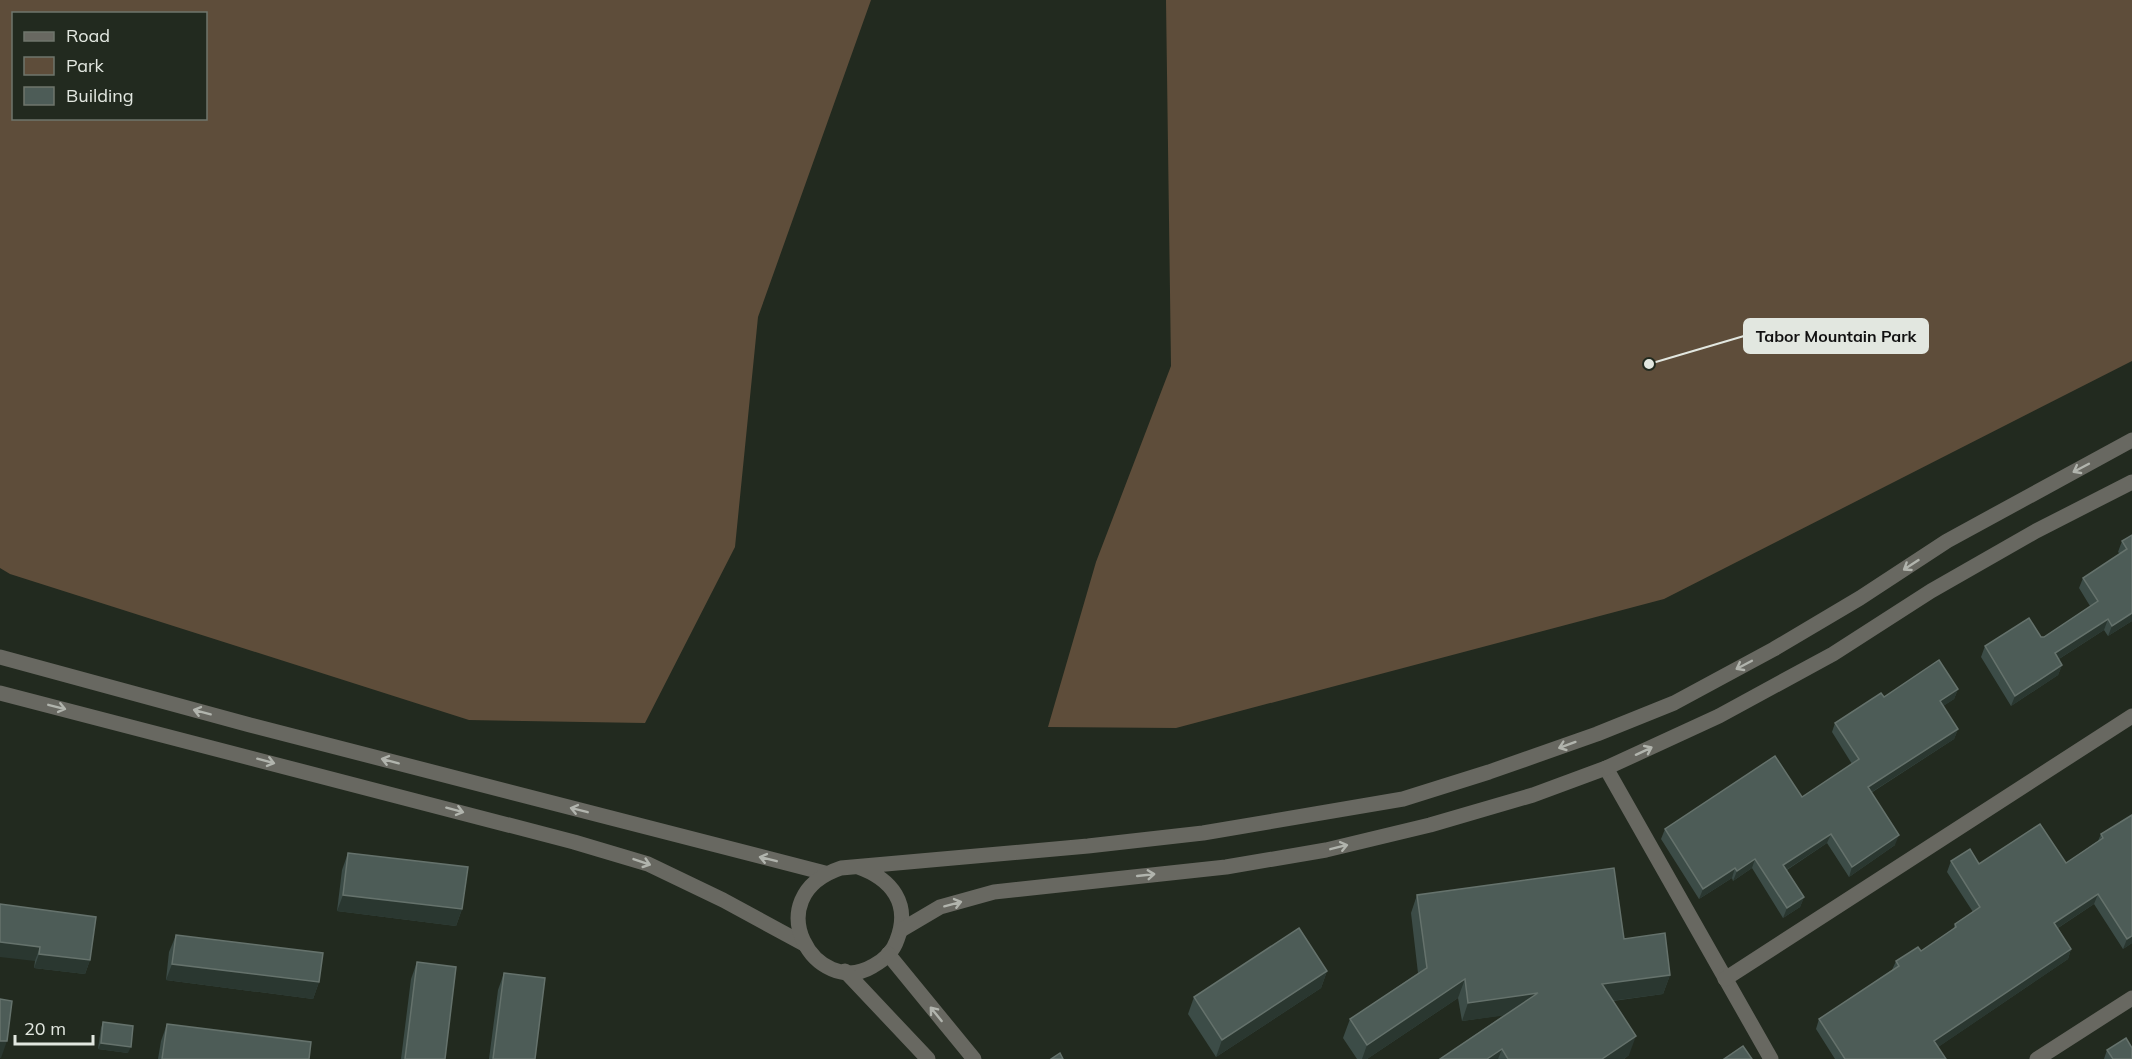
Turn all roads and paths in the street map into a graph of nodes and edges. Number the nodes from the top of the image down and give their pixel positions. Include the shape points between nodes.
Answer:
1 (2132, 440) edge
2 (2132, 482) edge
3 (0, 657) edge
4 (0, 693) edge
5 (2132, 716) edge
6 (1606, 768) junction
7 (858, 867) junction
8 (825, 873) junction
9 (902, 930) junction
10 (804, 944) junction
11 (888, 954) junction
12 (845, 971) junction
13 (1725, 979) junction
14 (2132, 998) edge
15 (928, 1059) edge
16 (974, 1059) edge
17 (1771, 1059) edge
18 (2037, 1059) edge

1 -> 7 street via 1947,541 1812,627 1674,703 1489,772 1403,799 1203,833
6 -> 2 street via 1740,705 1833,654 1931,591 2036,531
8 -> 3 street
4 -> 10 street via 648,864
5 - 13 street
9 -> 6 street via 940,907 994,892 1226,867 1326,850 1533,795
6 - 13 street
7 - 8 street
7 - 9 street via 874,873 897,896
8 - 10 street via 811,884 802,899 798,915
9 - 11 street
10 - 12 street via 819,962
11 - 12 street via 869,968
16 -> 11 street
12 - 15 street
13 - 17 street
14 - 18 street

